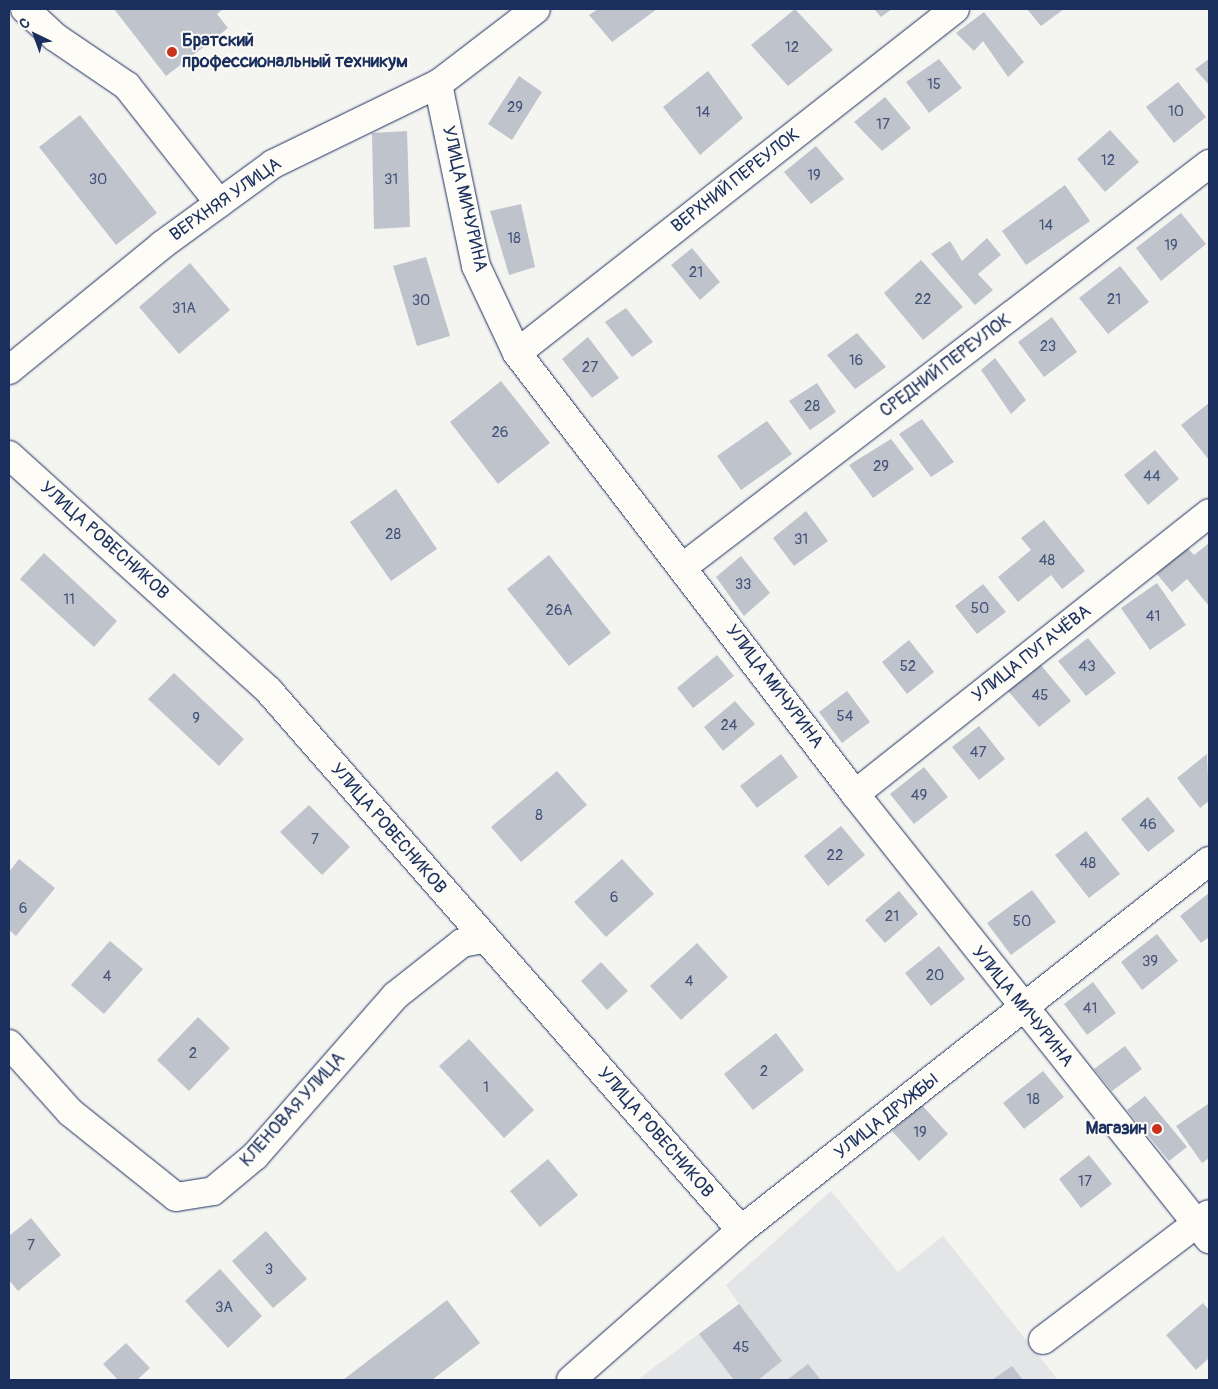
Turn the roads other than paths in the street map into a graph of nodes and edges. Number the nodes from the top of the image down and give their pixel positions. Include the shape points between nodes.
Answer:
1 (25, 9) edge
2 (536, 9) edge
3 (955, 9) edge
4 (438, 84) junction
5 (1209, 164) edge
6 (219, 203) junction
7 (517, 353) junction
8 (9, 370) edge
9 (9, 455) edge
10 (1209, 514) edge
11 (683, 567) junction
12 (855, 794) junction
13 (1209, 861) edge
14 (483, 938) junction
15 (1024, 1010) junction
16 (9, 1044) edge
17 (1205, 1226) edge
18 (741, 1230) junction
19 (1043, 1340) dead end
20 (571, 1380) edge

1 - 6 street via 55,37 126,86
2 - 4 street, ВЕРХНЯЯ УЛИЦА
3 - 7 street, ВЕРХНИЙ ПЕРЕУЛОК
4 - 6 street, ВЕРХНЯЯ УЛИЦА via 272,164
4 - 7 street, УЛИЦА МИЧУРИНА via 476,266
5 - 11 street, СРЕДНИЙ ПЕРЕУЛОК
6 - 8 street, ВЕРХНЯЯ УЛИЦА
7 - 11 street, УЛИЦА МИЧУРИНА
9 - 14 street, УЛИЦА РОВЕСНИКОВ via 270,691
10 - 12 street, УЛИЦА ПУГАЧЁВА
11 - 12 street, УЛИЦА МИЧУРИНА
12 - 15 street, УЛИЦА МИЧУРИНА
13 - 15 street, УЛИЦА ДРУЖБЫ
14 - 16 street, КЛЕНОВАЯ УЛИЦА via 462,943 396,996 255,1156 213,1191 176,1197 70,1112
14 - 18 street, УЛИЦА РОВЕСНИКОВ
15 - 17 street, УЛИЦА МИЧУРИНА
15 - 18 street, УЛИЦА ДРУЖБЫ
17 - 19 street
18 - 20 street, УЛИЦА ДРУЖБЫ

